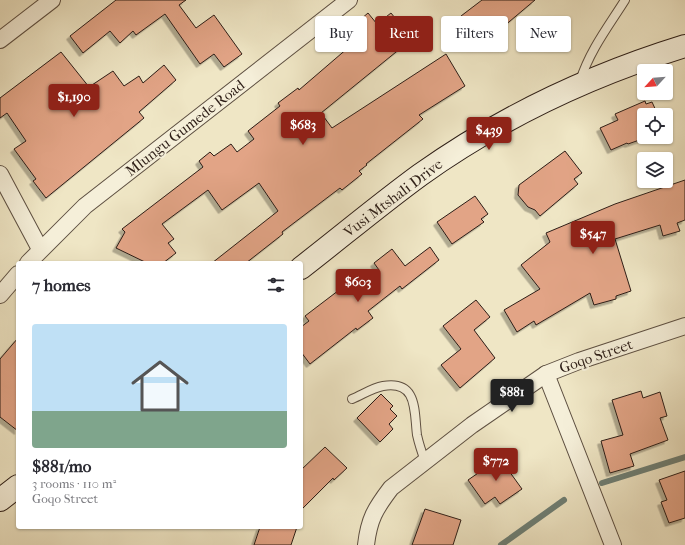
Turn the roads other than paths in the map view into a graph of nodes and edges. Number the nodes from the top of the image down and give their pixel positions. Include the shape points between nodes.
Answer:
1 (52, 0) edge
2 (349, 0) edge
3 (625, 0) edge
4 (0, 40) edge
5 (685, 46) edge
6 (578, 85) junction
7 (0, 174) edge
8 (40, 249) junction
9 (30, 261) edge
10 (303, 266) edge
11 (16, 276) edge
12 (0, 295) edge
13 (685, 326) edge
14 (546, 374) junction
15 (352, 399) dead end
16 (425, 462) junction
17 (16, 488) edge
18 (0, 500) edge
19 (366, 545) edge
20 (613, 545) edge

1 - 4 street
2 - 8 street, Mlungu Gumede Road via 85,206
3 - 6 lane via 597,41
5 - 6 street, Vusi Mtshali Drive
6 - 10 street, Vusi Mtshali Drive via 504,123 421,175
7 - 8 street
8 - 9 street, Mlungu Gumede Road
11 - 12 street
13 - 14 street, Goqo Street
14 - 16 street, Goqo Street via 495,408
14 - 20 street
15 - 16 lane via 383,386 398,386 406,390 414,404
16 - 19 street, Goqo Street via 391,488 377,506 368,525
17 - 18 street

